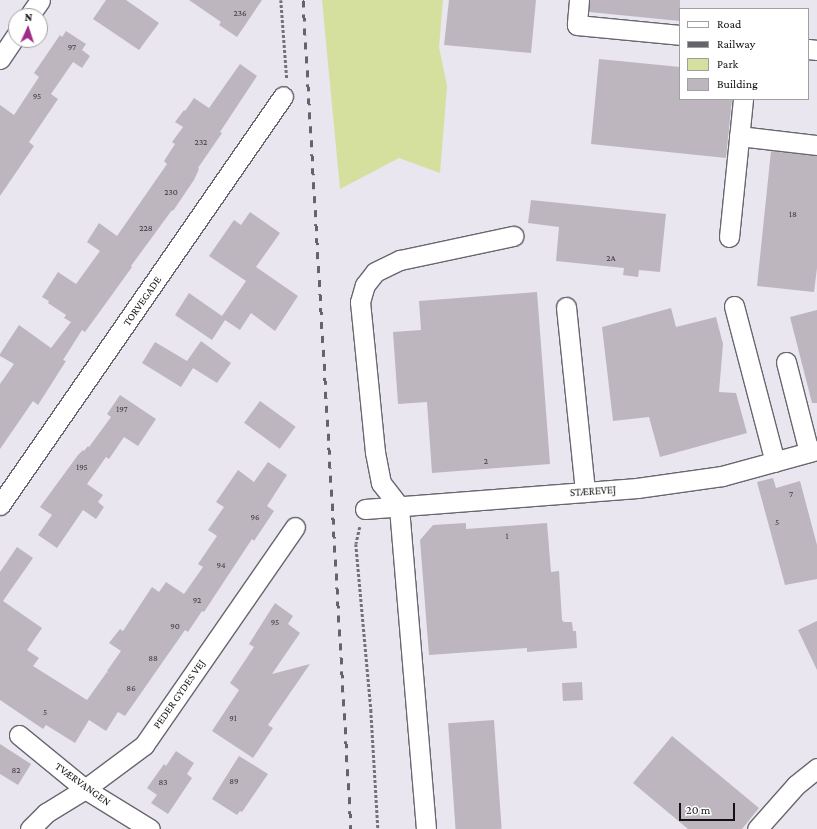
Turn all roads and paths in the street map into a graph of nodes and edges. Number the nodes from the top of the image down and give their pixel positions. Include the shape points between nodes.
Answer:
1 (281, 0) edge
2 (579, 0) edge
3 (679, 35) edge
4 (8, 47) edge
5 (0, 59) edge
6 (283, 97) joint
7 (743, 100) edge
8 (740, 136) junction
9 (817, 145) edge
10 (513, 236) dead end
11 (729, 237) dead end
12 (734, 306) dead end
13 (566, 307) dead end
14 (786, 362) dead end
15 (813, 451) edge
16 (775, 462) junction
17 (585, 492) junction
18 (0, 505) edge
19 (399, 506) junction
20 (365, 509) joint
21 (295, 527) dead end
22 (19, 735) dead end
23 (817, 768) edge
24 (85, 789) junction
25 (30, 829) edge
26 (150, 829) edge
27 (378, 829) edge
28 (426, 829) edge
29 (757, 829) edge

1 - 6 path via 287,78
2 - 3 street via 577,24
4 - 5 street
6 - 18 street, TORVEGADE
7 - 8 street
8 - 9 street
8 - 11 street
10 - 19 street via 400,260 374,272 365,285 360,302 375,452 382,483
12 - 16 street
13 - 17 street
14 - 15 street
15 - 16 street, STÆREVEJ
16 - 17 street, STÆREVEJ via 722,476 637,488
17 - 19 street, STÆREVEJ
19 - 20 street, STÆREVEJ
19 - 28 street
20 - 27 path via 356,544 371,710
21 - 24 street, PEDER GYDES VEJ via 144,745
22 - 24 street, TVÆRVANGEN
23 - 29 street via 796,785
24 - 25 street, PEDER GYDES VEJ via 46,812
24 - 26 street, TVÆRVANGEN

